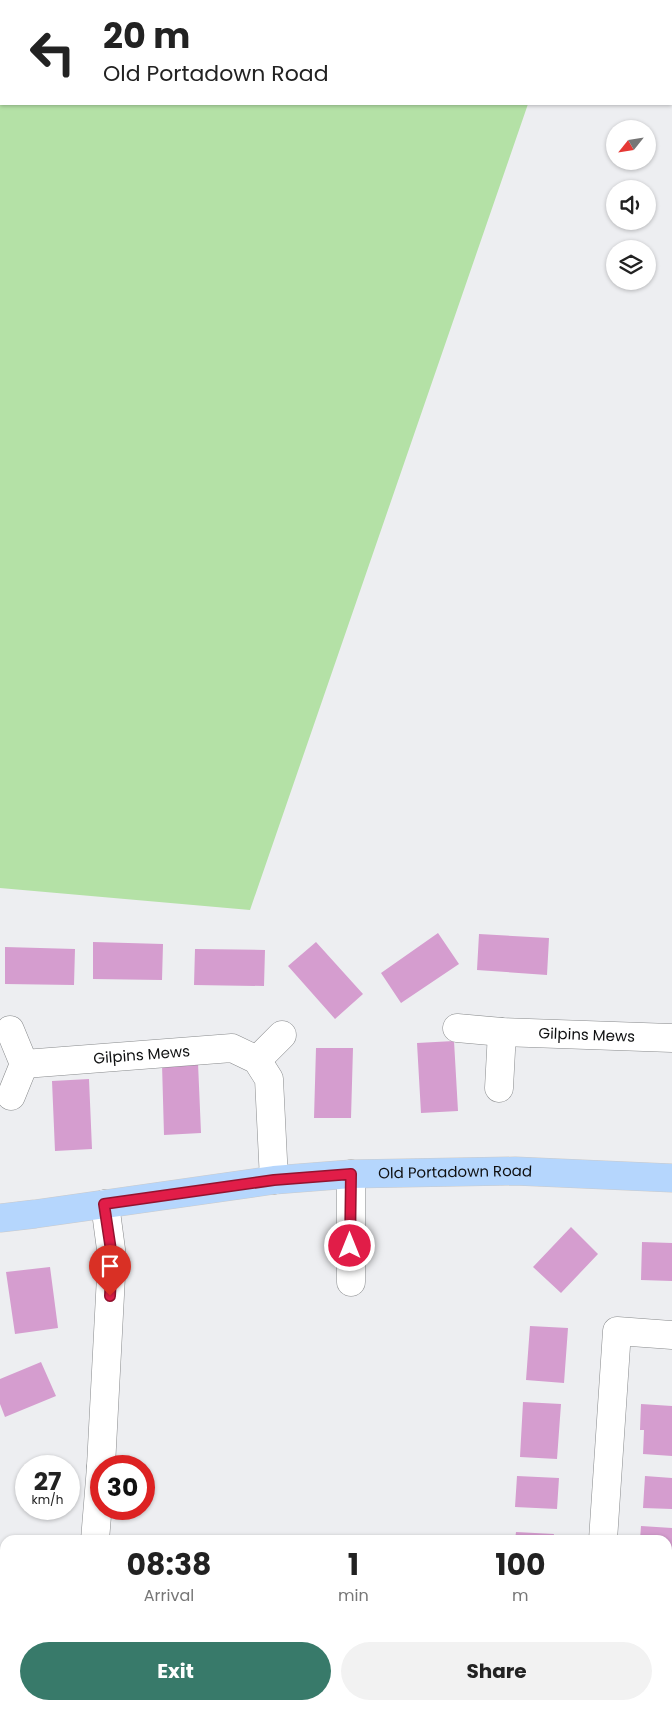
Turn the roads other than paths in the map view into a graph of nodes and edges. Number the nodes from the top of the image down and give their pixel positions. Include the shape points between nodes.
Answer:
1 (457, 1028) dead end
2 (10, 1030) dead end
3 (502, 1032) junction
4 (282, 1035) dead end
5 (672, 1038) edge
6 (257, 1060) junction
7 (24, 1064) junction
8 (499, 1088) dead end
9 (11, 1096) dead end
10 (351, 1174) junction
11 (672, 1178) edge
12 (274, 1180) junction
13 (104, 1204) junction
14 (0, 1218) edge
15 (350, 1282) dead end
16 (672, 1334) edge
17 (102, 1455) edge
18 (97, 1520) edge
19 (95, 1535) edge
20 (603, 1535) edge

1 - 3 street, Gilpins Mews
2 - 7 street
3 - 5 street, Gilpins Mews
3 - 8 street
4 - 6 street
6 - 7 street, Gilpins Mews via 232,1048
6 - 12 street via 268,1079
7 - 9 street
10 - 11 main road, Old Portadown Road via 515,1171
10 - 12 main road, Old Portadown Road
10 - 15 street
12 - 13 main road, Old Portadown Road
13 - 14 main road, Old Portadown Road
13 - 17 street via 112,1257
16 - 20 street via 618,1331
18 - 19 street

